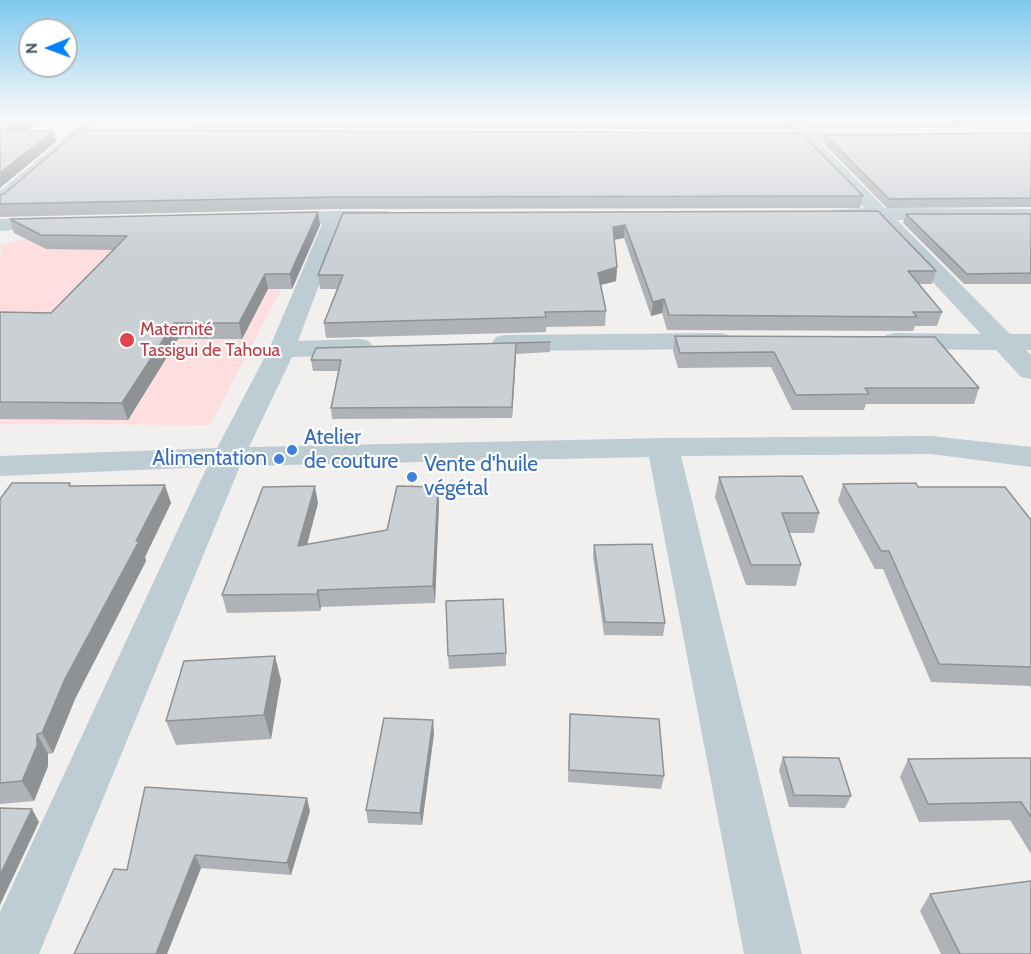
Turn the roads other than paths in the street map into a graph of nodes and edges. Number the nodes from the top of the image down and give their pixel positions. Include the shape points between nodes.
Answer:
1 (44, 164) edge
2 (832, 164) edge
3 (0, 201) edge
4 (821, 214) edge
5 (880, 214) junction
6 (1031, 215) edge
7 (335, 217) junction
8 (406, 217) edge
9 (252, 219) edge
10 (72, 223) edge
11 (0, 225) edge
12 (746, 341) edge
13 (874, 341) edge
14 (1003, 342) junction
15 (1031, 342) edge
16 (485, 344) edge
17 (390, 346) edge
18 (282, 349) junction
19 (1031, 370) edge
20 (663, 447) junction
21 (228, 457) junction
22 (1031, 457) edge
23 (0, 466) edge
24 (10, 954) edge
25 (773, 954) edge

1 - 3 street
2 - 5 street
4 - 5 street
5 - 6 street
5 - 14 street
7 - 8 street
7 - 9 street
7 - 18 street
10 - 11 street
12 - 16 street
13 - 14 street
14 - 15 street
14 - 19 street
17 - 18 street
18 - 21 street
20 - 21 street
20 - 22 street via 931,445
20 - 25 street
21 - 23 street
21 - 24 street

